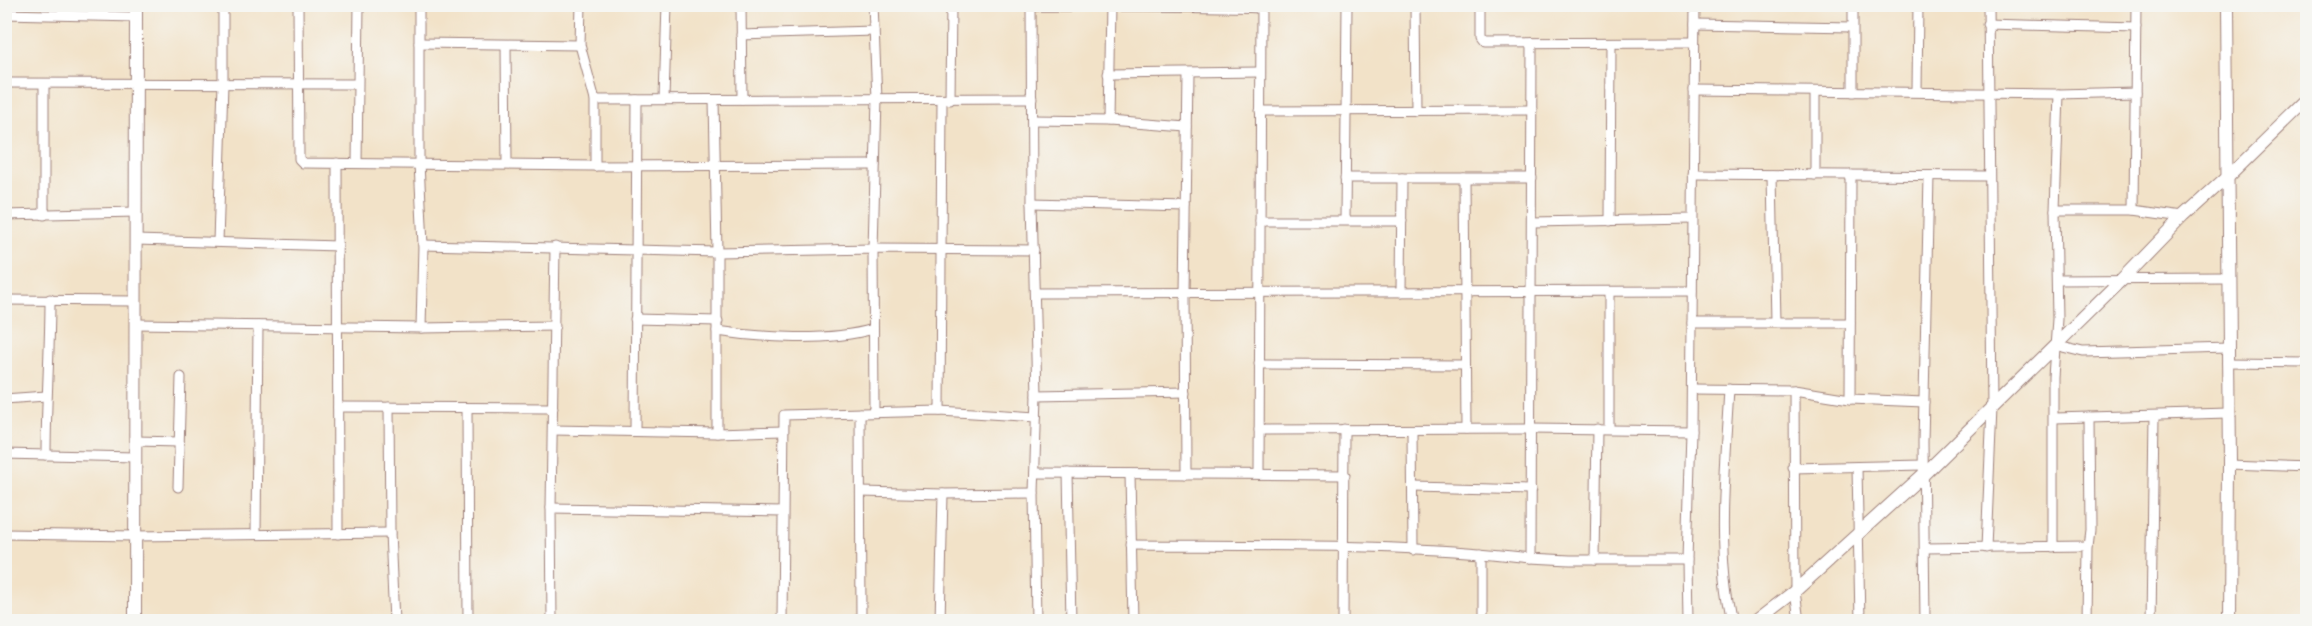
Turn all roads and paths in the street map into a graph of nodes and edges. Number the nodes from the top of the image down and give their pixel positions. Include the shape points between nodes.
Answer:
1 (223, 4) edge
2 (298, 4) edge
3 (359, 4) edge
4 (419, 4) edge
5 (581, 4) edge
6 (667, 4) edge
7 (741, 4) edge
8 (873, 4) edge
9 (951, 4) edge
10 (1347, 4) edge
11 (1415, 4) edge
12 (1480, 4) edge
13 (1695, 4) edge
14 (1853, 4) edge
15 (1918, 4) edge
16 (1988, 4) edge
17 (2136, 4) edge
18 (2226, 4) edge
19 (1031, 5) edge
20 (1181, 5) edge
21 (1110, 6) edge
22 (1261, 6) edge
23 (136, 11) edge
24 (4, 14) edge
25 (1695, 24) junction
26 (1987, 24) junction
27 (1852, 27) junction
28 (2136, 28) junction
29 (874, 31) junction
30 (741, 35) junction
31 (1694, 42) junction
32 (419, 43) junction
33 (1532, 43) junction
34 (1611, 43) junction
35 (506, 45) junction
36 (580, 45) junction
37 (1260, 72) junction
38 (1108, 74) junction
39 (1188, 74) junction
40 (299, 82) junction
41 (4, 83) edge
42 (223, 83) junction
43 (44, 84) junction
44 (136, 84) junction
45 (357, 84) junction
46 (1694, 90) junction
47 (1917, 91) junction
48 (1815, 92) junction
49 (1853, 92) junction
50 (2135, 92) junction
51 (1987, 93) junction
52 (2058, 94) junction
53 (2307, 98) edge
54 (664, 99) junction
55 (714, 99) junction
56 (742, 99) junction
57 (877, 99) junction
58 (1032, 99) junction
59 (595, 100) junction
60 (637, 100) junction
61 (946, 100) junction
62 (1532, 110) junction
63 (1260, 111) junction
64 (1416, 111) junction
65 (1345, 112) junction
66 (1032, 120) junction
67 (1108, 121) junction
68 (1187, 127) junction
69 (338, 163) junction
70 (357, 163) junction
71 (419, 163) junction
72 (507, 164) junction
73 (636, 165) junction
74 (716, 165) junction
75 (875, 165) junction
76 (595, 166) junction
77 (1693, 174) junction
78 (1772, 175) junction
79 (1815, 175) junction
80 (1851, 175) junction
81 (1929, 176) junction
82 (1989, 176) junction
83 (2227, 177) junction
84 (1345, 178) junction
85 (1402, 178) junction
86 (1464, 178) junction
87 (1532, 178) junction
88 (1032, 203) junction
89 (1186, 207) junction
90 (2055, 210) junction
91 (2134, 210) junction
92 (136, 212) junction
93 (4, 215) edge
94 (44, 215) junction
95 (2183, 217) junction
96 (1692, 219) junction
97 (1346, 220) junction
98 (1260, 221) junction
99 (1402, 221) junction
100 (1610, 221) junction
101 (1532, 222) junction
102 (136, 240) junction
103 (218, 242) junction
104 (423, 245) junction
105 (338, 246) junction
106 (555, 247) junction
107 (636, 249) junction
108 (873, 249) junction
109 (941, 249) junction
110 (1034, 250) junction
111 (717, 252) junction
112 (2228, 279) junction
113 (2057, 280) junction
114 (2122, 280) junction
115 (1692, 291) junction
116 (1401, 292) junction
117 (1465, 292) junction
118 (1531, 292) junction
119 (1609, 292) junction
120 (1036, 293) junction
121 (1185, 293) junction
122 (1260, 294) junction
123 (50, 299) junction
124 (4, 300) edge
125 (136, 301) junction
126 (635, 319) junction
127 (1775, 322) junction
128 (1692, 323) junction
129 (1850, 323) junction
130 (136, 324) junction
131 (258, 326) junction
132 (339, 326) junction
133 (555, 326) junction
134 (717, 326) junction
135 (421, 328) junction
136 (873, 329) junction
137 (2054, 345) junction
138 (2228, 348) junction
139 (2228, 362) junction
140 (2307, 363) edge
141 (1259, 364) junction
142 (1466, 364) junction
143 (181, 377) dead end
144 (1692, 389) junction
145 (1729, 390) junction
146 (1794, 390) junction
147 (1186, 392) junction
148 (1037, 395) junction
149 (46, 396) junction
150 (4, 399) edge
151 (1850, 399) junction
152 (1924, 402) junction
153 (338, 407) junction
154 (389, 407) junction
155 (467, 408) junction
156 (554, 408) junction
157 (1992, 408) junction
158 (940, 411) junction
159 (874, 412) junction
160 (860, 413) junction
161 (2228, 413) junction
162 (2154, 416) junction
163 (1036, 417) junction
164 (2089, 417) junction
165 (2055, 418) junction
166 (1344, 429) junction
167 (1466, 429) junction
168 (1531, 429) junction
169 (1597, 429) junction
170 (1609, 429) junction
171 (553, 430) junction
172 (1259, 430) junction
173 (1412, 430) junction
174 (635, 431) junction
175 (783, 431) junction
176 (1691, 431) junction
177 (717, 433) junction
178 (135, 441) junction
179 (178, 442) junction
180 (4, 454) edge
181 (46, 455) junction
182 (135, 457) junction
183 (2230, 464) junction
184 (1857, 467) junction
185 (2307, 467) edge
186 (1793, 468) junction
187 (1923, 469) junction
188 (1035, 473) junction
189 (1068, 473) junction
190 (1130, 474) junction
191 (1186, 474) junction
192 (1259, 474) junction
193 (1345, 475) junction
194 (178, 487) dead end
195 (1414, 487) junction
196 (1531, 490) junction
197 (861, 492) junction
198 (1034, 493) junction
199 (943, 494) junction
200 (550, 508) junction
201 (782, 512) junction
202 (256, 533) junction
203 (390, 533) junction
204 (4, 534) edge
205 (338, 534) junction
206 (1857, 535) junction
207 (135, 536) junction
208 (1131, 545) junction
209 (2088, 546) junction
210 (1344, 547) junction
211 (2053, 547) junction
212 (1925, 548) junction
213 (1986, 548) junction
214 (1413, 550) junction
215 (1481, 553) junction
216 (1530, 558) junction
217 (1595, 560) junction
218 (1687, 560) junction
219 (1795, 591) junction
220 (135, 621) edge
221 (394, 621) edge
222 (468, 621) edge
223 (552, 621) edge
224 (782, 621) edge
225 (861, 621) edge
226 (940, 621) edge
227 (1036, 621) edge
228 (1071, 621) edge
229 (1133, 621) edge
230 (1343, 621) edge
231 (1481, 621) edge
232 (1689, 621) edge
233 (1732, 621) edge
234 (1755, 621) edge
235 (1799, 621) edge
236 (1860, 621) edge
237 (1925, 621) edge
238 (2087, 621) edge
239 (2151, 621) edge
240 (2229, 621) edge

1 - 42 street
2 - 40 street
3 - 45 street
4 - 32 street
5 - 36 street
6 - 54 street
7 - 30 street
8 - 29 street
9 - 61 street
10 - 65 street
11 - 64 street
12 - 33 street via 1481,42
13 - 25 street
14 - 27 street
15 - 47 street
16 - 26 street
17 - 28 street
18 - 83 main road
19 - 21 street
19 - 58 street
20 - 21 street
20 - 22 street
21 - 38 street
22 - 37 street
23 - 24 street
23 - 44 main road
25 - 27 street
25 - 31 street
26 - 28 street
26 - 51 street
27 - 49 street
28 - 50 street
29 - 30 street
29 - 57 street
30 - 56 street
31 - 34 street
31 - 46 street
32 - 35 street
32 - 71 street
33 - 34 street
33 - 62 street
34 - 100 street
35 - 36 street
35 - 72 street
36 - 59 street
37 - 39 street
37 - 63 street
38 - 39 street
38 - 67 street
39 - 68 street
40 - 42 street
40 - 45 street
40 - 69 street via 300,162
41 - 43 street
42 - 44 street
42 - 103 street
43 - 44 street
43 - 94 street
44 - 92 main road
45 - 70 street
46 - 48 street
46 - 77 street
47 - 49 street
47 - 51 street
48 - 49 street
48 - 79 street
50 - 52 street
50 - 91 street
51 - 52 street
51 - 82 street
52 - 90 street
53 - 83 main road
54 - 55 street
54 - 60 street
55 - 56 street
55 - 74 street
56 - 57 street
57 - 61 street
57 - 75 street
58 - 61 street
58 - 66 street
59 - 60 street
59 - 76 street
60 - 73 street
61 - 109 street
62 - 64 street
62 - 87 street
63 - 65 street
63 - 98 street
64 - 65 street
65 - 84 street
66 - 67 street
66 - 88 street
67 - 68 street
68 - 89 street
69 - 70 street
69 - 105 street
70 - 71 street
71 - 72 street
71 - 104 street
72 - 76 street
73 - 74 street
73 - 76 street
73 - 107 street
74 - 75 street
74 - 111 street
75 - 108 street
77 - 78 street
77 - 96 street
78 - 79 street
78 - 127 street
79 - 80 street
80 - 81 street
80 - 129 street
81 - 82 street
81 - 152 street
82 - 157 street
83 - 95 main road
83 - 112 main road
84 - 85 street
84 - 97 street
85 - 86 street
85 - 99 street
86 - 87 street
86 - 117 street
87 - 101 street
88 - 89 street
88 - 110 street
89 - 121 street
90 - 91 street
90 - 113 street
91 - 95 street
92 - 94 street
92 - 102 main road
93 - 94 street
95 - 114 main road
96 - 100 street
96 - 115 street
97 - 98 street
97 - 99 street
98 - 122 street
99 - 116 street
100 - 101 street
101 - 118 street
102 - 103 street
102 - 125 main road
103 - 105 street
104 - 106 street
104 - 135 street
105 - 132 street
106 - 107 street
106 - 133 street
107 - 111 street
107 - 126 street
108 - 109 street
108 - 111 street
108 - 136 street
109 - 110 street
109 - 158 street
110 - 120 street
111 - 134 street
112 - 114 street
112 - 138 main road
113 - 114 street
113 - 137 street
114 - 137 main road
115 - 119 street
115 - 128 street
116 - 117 street
116 - 122 street
117 - 118 street
117 - 142 street
118 - 119 street
118 - 168 street
119 - 170 street
120 - 121 street
120 - 148 street
121 - 122 street
121 - 147 street
122 - 141 street
123 - 124 street
123 - 125 street
123 - 149 street
125 - 130 main road
126 - 134 street
126 - 174 street
127 - 128 street
127 - 129 street
128 - 144 street
129 - 151 street
130 - 131 street
130 - 178 main road
131 - 132 street
131 - 202 street
132 - 135 street
132 - 153 street
133 - 135 street
133 - 156 street
134 - 136 street via 739,334 794,336 839,336
134 - 177 street
136 - 159 street
137 - 138 street via 2083,352
137 - 157 main road
137 - 165 street
138 - 139 main road
139 - 140 street
139 - 161 main road
141 - 142 street
141 - 172 street
142 - 167 street
143 - 179 street
144 - 145 street
144 - 176 street
145 - 146 street
145 - 233 street via 1722,524
146 - 151 street
146 - 186 street
147 - 148 street
147 - 191 street
148 - 163 street
149 - 150 street
149 - 181 street
151 - 152 street
152 - 187 street
153 - 154 street
153 - 205 street
154 - 155 street
154 - 203 street
155 - 156 street
155 - 222 street
156 - 171 street
157 - 187 main road
157 - 213 street
158 - 159 street
158 - 163 street
159 - 160 street
160 - 175 street via 786,414
160 - 197 street
161 - 162 street
161 - 183 main road
162 - 164 street
162 - 239 street
163 - 188 street
164 - 165 street
164 - 209 street
165 - 211 street
166 - 172 street
166 - 173 street
166 - 193 street
167 - 168 street
167 - 173 street
168 - 169 street
168 - 196 street
169 - 170 street
169 - 217 street
170 - 176 street
171 - 174 street
171 - 200 street
172 - 192 street
173 - 195 street
174 - 177 street
175 - 177 street
175 - 201 street
176 - 218 street
178 - 179 street
178 - 182 main road
179 - 194 street
180 - 181 street
181 - 182 street
182 - 207 main road
183 - 185 street
183 - 240 main road
184 - 186 street
184 - 187 street
184 - 206 street
186 - 219 street
187 - 206 main road
187 - 212 street
188 - 189 street
188 - 198 street
189 - 190 street
189 - 228 street
190 - 191 street
190 - 208 street
191 - 192 street
192 - 193 street
193 - 210 street
195 - 196 street
195 - 214 street
196 - 216 street
197 - 199 street
197 - 225 street
198 - 199 street
198 - 227 street
199 - 226 street
200 - 201 street
200 - 223 street
201 - 224 street
202 - 205 street
202 - 207 street
203 - 205 street
203 - 221 street
204 - 207 street
206 - 219 main road
206 - 236 street
207 - 220 main road
208 - 210 street
208 - 229 street
209 - 211 street
209 - 238 street
210 - 214 street
210 - 230 street
211 - 213 street
212 - 213 street
212 - 237 street
214 - 215 street
215 - 216 street
215 - 231 street
216 - 217 street
217 - 218 street
218 - 232 street
219 - 234 main road
219 - 235 street

